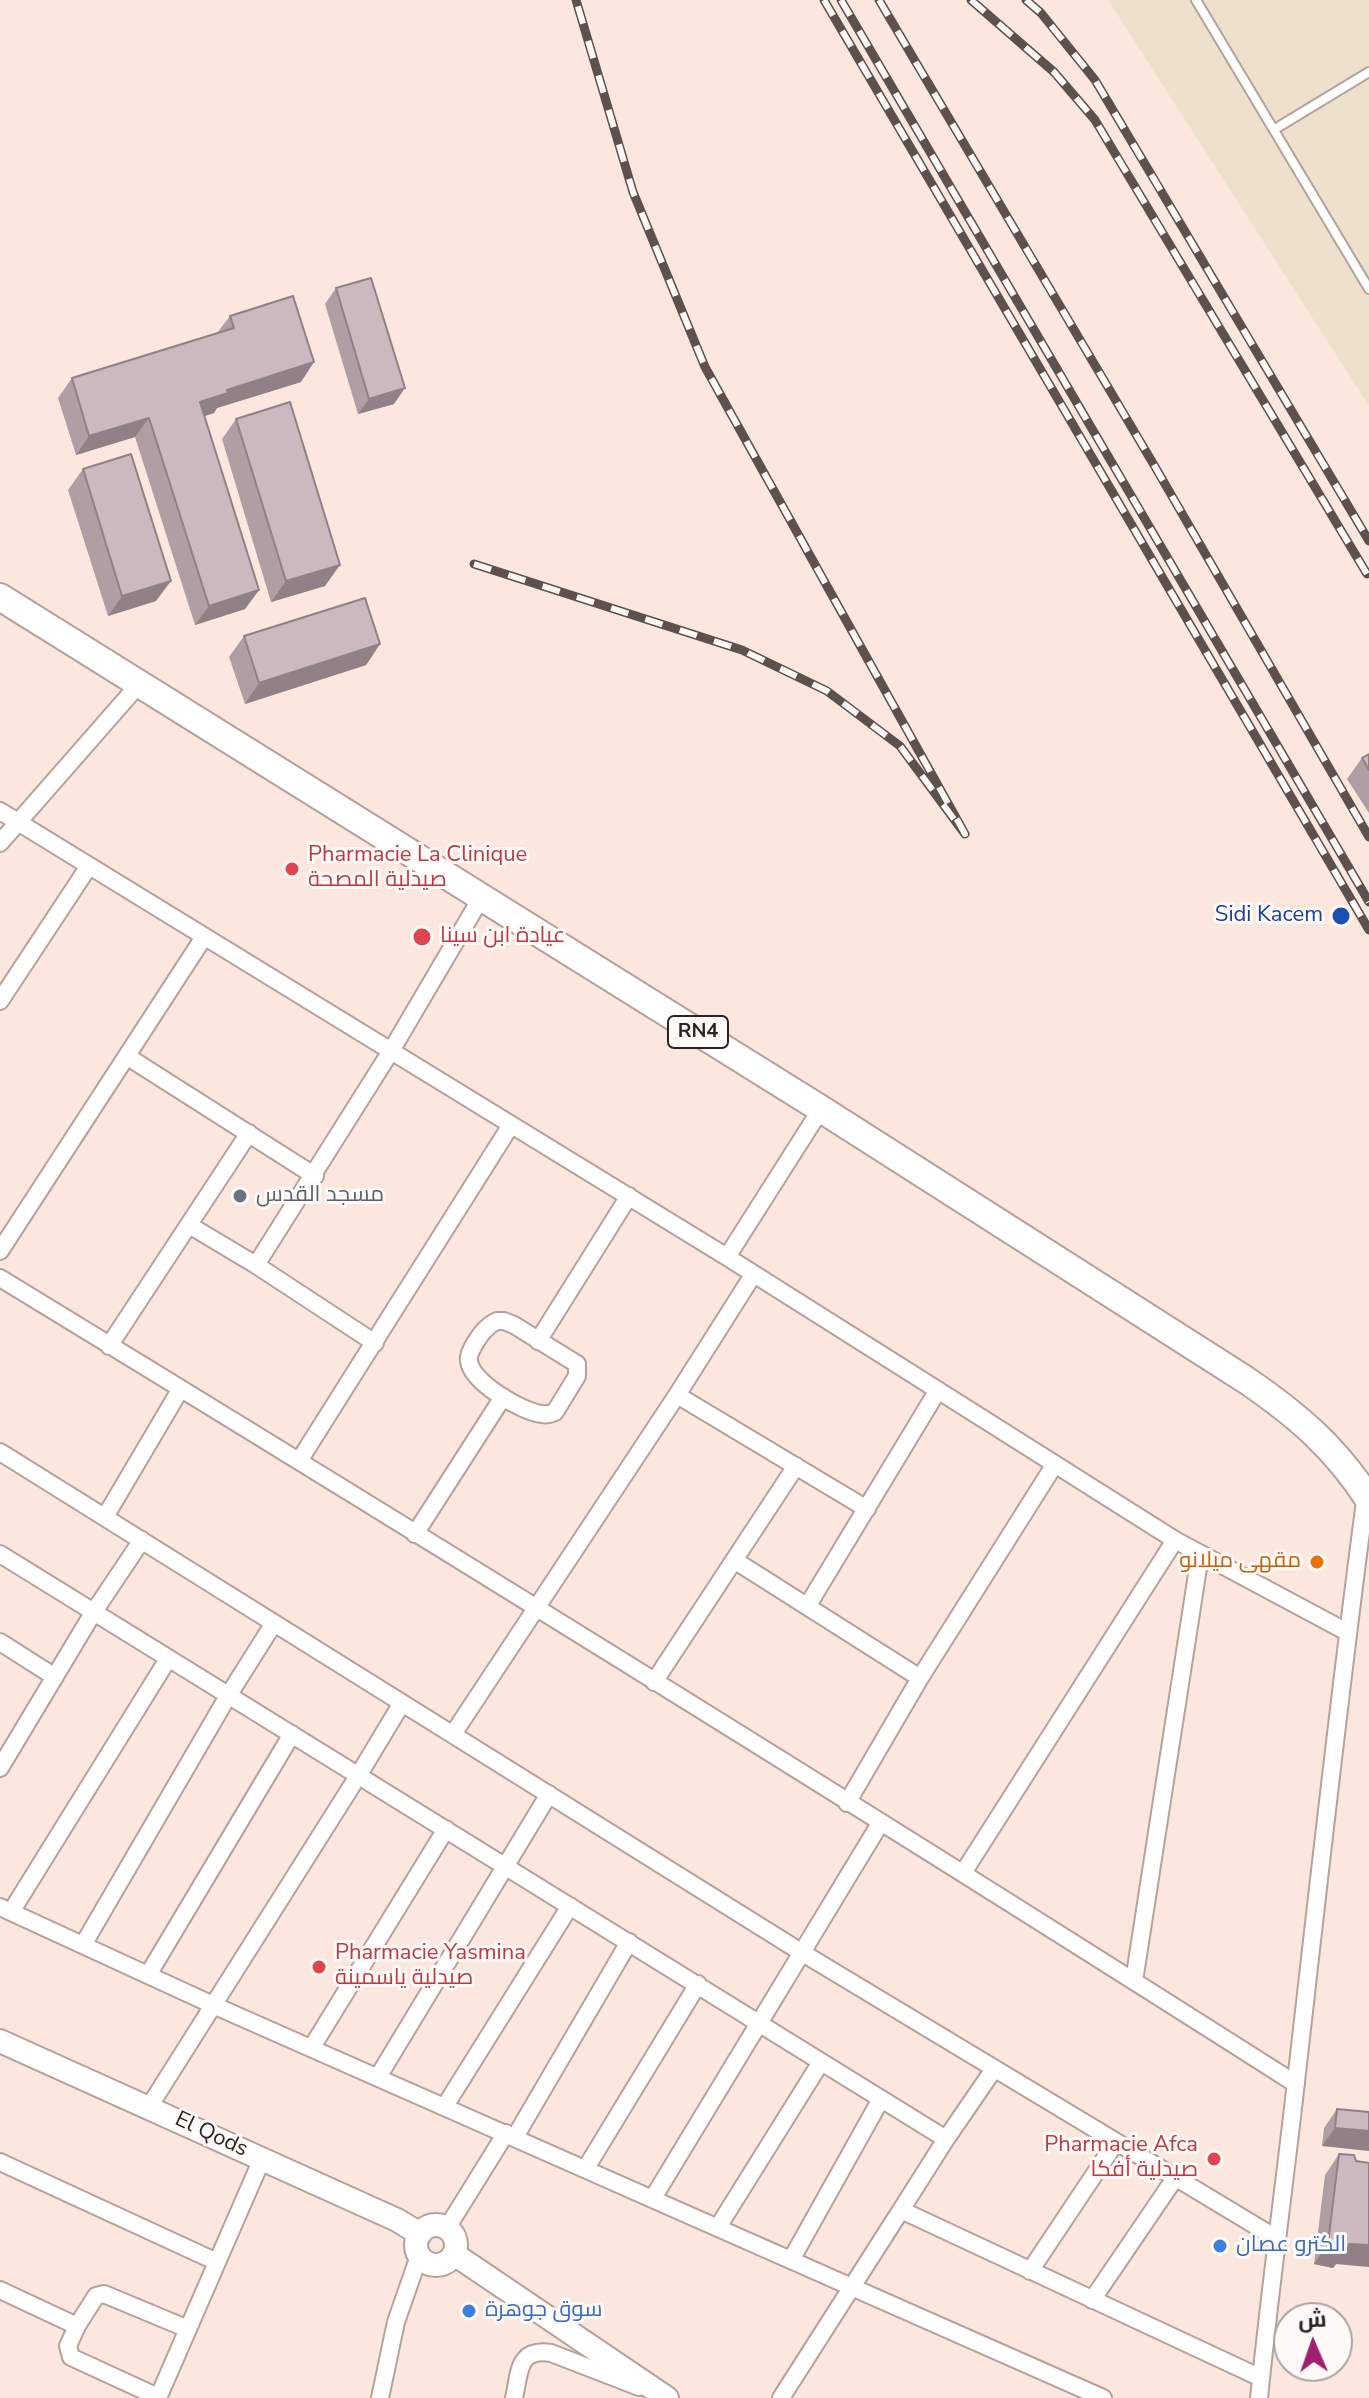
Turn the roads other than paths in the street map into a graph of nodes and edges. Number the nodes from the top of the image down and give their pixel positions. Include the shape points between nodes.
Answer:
1 (1196, 0) edge
2 (1369, 72) edge
3 (1275, 129) junction
4 (1369, 289) edge
5 (0, 597) edge
6 (140, 683) junction
7 (0, 811) edge
8 (19, 823) junction
9 (0, 843) edge
10 (89, 866) junction
11 (481, 898) junction
12 (204, 937) junction
13 (0, 1001) edge
14 (391, 1051) junction
15 (128, 1057) junction
16 (821, 1109) junction
17 (511, 1125) junction
18 (249, 1133) junction
19 (315, 1176) junction
20 (629, 1196) junction
21 (189, 1225) junction
22 (0, 1251) edge
23 (727, 1257) junction
24 (256, 1265) junction
25 (753, 1275) junction
26 (0, 1278) edge
27 (538, 1341) junction
28 (375, 1343) junction
29 (109, 1346) junction
30 (180, 1390) junction
31 (938, 1390) junction
32 (677, 1395) junction
33 (503, 1397) junction
34 (0, 1452) edge
35 (299, 1461) junction
36 (1055, 1464) junction
37 (796, 1466) junction
38 (1367, 1497) edge
39 (867, 1509) junction
40 (105, 1517) junction
41 (415, 1534) junction
42 (142, 1540) junction
43 (1175, 1540) junction
44 (0, 1554) edge
45 (1200, 1555) junction
46 (734, 1560) junction
47 (808, 1605) junction
48 (535, 1608) junction
49 (93, 1613) junction
50 (274, 1623) junction
51 (1347, 1632) junction
52 (0, 1642) edge
53 (168, 1659) junction
54 (55, 1677) junction
55 (920, 1678) junction
56 (654, 1682) junction
57 (228, 1696) junction
58 (402, 1703) junction
59 (0, 1734) edge
60 (292, 1734) junction
61 (453, 1734) junction
62 (16, 1743) junction
63 (0, 1768) edge
64 (358, 1776) junction
65 (549, 1794) junction
66 (847, 1803) junction
67 (881, 1822) junction
68 (446, 1829) junction
69 (506, 1867) junction
70 (963, 1873) junction
71 (570, 1906) junction
72 (5, 1910) edge
73 (629, 1942) junction
74 (83, 1945) junction
75 (801, 1952) junction
76 (148, 1975) junction
77 (1134, 1981) junction
78 (698, 1984) junction
79 (213, 2005) junction
80 (759, 2023) junction
81 (0, 2041) edge
82 (312, 2047) junction
83 (821, 2062) junction
84 (994, 2069) junction
85 (378, 2077) junction
86 (1296, 2084) junction
87 (881, 2099) junction
88 (445, 2106) junction
89 (149, 2107) junction
90 (511, 2135) junction
91 (946, 2139) junction
92 (1116, 2142) junction
93 (262, 2159) junction
94 (0, 2162) edge
95 (586, 2168) junction
96 (1175, 2178) junction
97 (653, 2198) junction
98 (901, 2210) junction
99 (718, 2227) junction
100 (447, 2228) junction
101 (1276, 2238) junction
102 (420, 2245) junction
103 (454, 2254) junction
104 (791, 2260) junction
105 (217, 2262) junction
106 (1030, 2271) junction
107 (851, 2286) junction
108 (0, 2290) edge
109 (1092, 2300) junction
110 (77, 2326) junction
111 (188, 2329) junction
112 (1261, 2378) junction
113 (158, 2397) edge
114 (380, 2398) edge
115 (514, 2398) edge
116 (667, 2398) edge
117 (781, 2398) edge
118 (1103, 2398) edge
119 (1259, 2398) edge

1 - 3 lane
2 - 3 lane
3 - 4 lane
5 - 6 main road, RN4
6 - 8 street
6 - 11 main road, RN4
7 - 8 street
8 - 9 street
8 - 10 street
10 - 12 street
10 - 13 street
11 - 14 street
11 - 16 main road, RN4
12 - 14 street
12 - 15 street
14 - 17 street
14 - 19 street
15 - 18 street
15 - 22 street
16 - 23 street
16 - 38 main road, RN4 via 1270,1397 1335,1453
17 - 20 street
17 - 28 street
18 - 19 street
18 - 21 street
19 - 24 street
20 - 23 street
20 - 27 street
21 - 24 street
21 - 29 street
23 - 25 street
24 - 28 street
25 - 31 street
25 - 32 street
26 - 29 street
27 - 33 street via 504,1321 481,1333 470,1365 479,1380
27 - 33 street via 577,1364 565,1398 555,1412 545,1414
28 - 35 street
29 - 30 street
30 - 35 street
30 - 40 street
31 - 36 street
31 - 39 street
32 - 37 street
32 - 48 street
33 - 41 street
34 - 40 street
35 - 41 street
36 - 43 street
36 - 55 street
37 - 39 street
37 - 46 street
38 - 51 street
39 - 47 street
40 - 42 street
41 - 48 street
42 - 49 street
42 - 50 street
43 - 45 street
43 - 70 street
44 - 49 street
45 - 51 street
45 - 77 street
46 - 47 street
46 - 56 street
47 - 55 street
48 - 56 street
48 - 61 street
49 - 53 street
49 - 54 street
50 - 57 street
50 - 58 street
51 - 86 street
52 - 54 street
53 - 57 street
53 - 72 street
54 - 62 street
55 - 66 street
56 - 66 street
57 - 60 street
57 - 74 street
58 - 61 street
58 - 64 street
59 - 62 street
60 - 64 street
60 - 76 street
61 - 65 street
62 - 63 street
64 - 68 street
64 - 79 street
65 - 69 street
65 - 75 street
66 - 67 street
67 - 70 street
67 - 75 street
68 - 69 street
68 - 82 street
69 - 71 street
69 - 85 street
70 - 77 street
71 - 73 street
71 - 88 street
72 - 74 street
73 - 78 street
73 - 90 street
74 - 76 street
75 - 80 street
75 - 84 street
76 - 79 street
77 - 86 street
78 - 80 street
78 - 95 street
79 - 82 street
79 - 89 street
80 - 83 street
80 - 97 street
81 - 89 street, El Qods
82 - 85 street
83 - 87 street
83 - 99 street
84 - 91 street
84 - 92 street
85 - 88 street
86 - 101 street
87 - 91 street
87 - 104 street
88 - 90 street
89 - 93 street, El Qods
90 - 95 street
90 - 100 street
91 - 98 street
92 - 96 street
92 - 106 street
93 - 102 street, El Qods via 397,2220
93 - 105 street
94 - 105 street
95 - 97 street
96 - 101 street
96 - 109 street
97 - 99 street
98 - 106 street
98 - 107 street
99 - 104 street
100 - 102 street via 433,2225
100 - 103 street via 455,2240
101 - 112 street
102 - 103 street via 430,2264
102 - 114 street
103 - 116 street
104 - 107 street
105 - 111 street
106 - 109 street
107 - 117 street
107 - 118 street
108 - 110 street
109 - 112 street
110 - 111 street via 96,2296 104,2294
110 - 113 street via 68,2346 71,2357
111 - 113 street
112 - 119 street
115 - 116 street via 522,2364 539,2352

